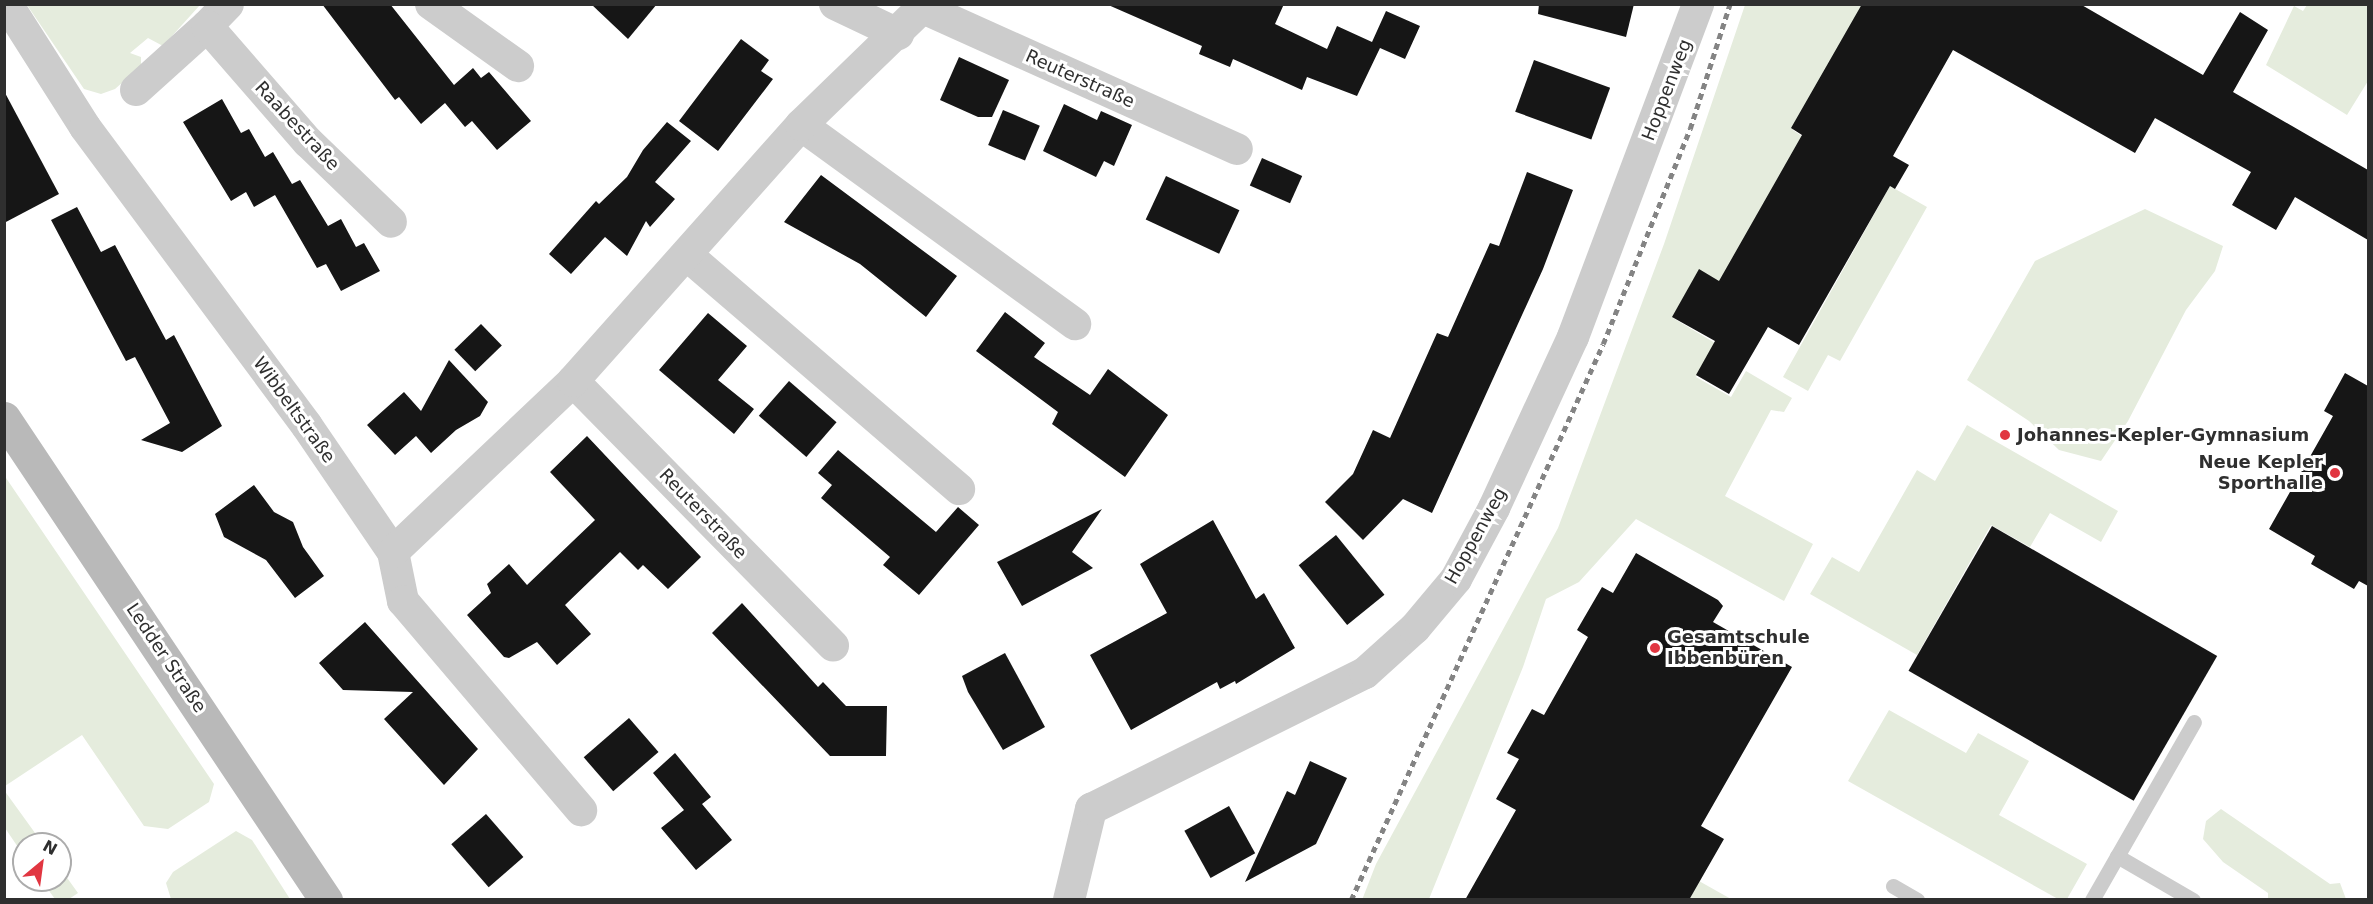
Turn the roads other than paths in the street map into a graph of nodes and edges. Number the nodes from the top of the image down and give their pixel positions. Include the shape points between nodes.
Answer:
1 (7, 4) edge
2 (431, 4) edge
3 (835, 4) edge
4 (1698, 4) edge
5 (924, 6) edge
6 (217, 15) edge
7 (898, 33) junction
8 (518, 66) dead end
9 (136, 90) dead end
10 (801, 125) junction
11 (1238, 149) dead end
12 (391, 222) dead end
13 (687, 255) junction
14 (1075, 324) dead end
15 (573, 381) junction
16 (4, 418) edge
17 (959, 489) dead end
18 (393, 552) junction
19 (833, 646) dead end
20 (2194, 722) dead end
21 (581, 810) dead end
22 (2117, 856) junction
23 (1893, 886) dead end
24 (326, 900) edge
25 (1069, 900) edge
26 (1917, 900) edge
27 (2092, 900) edge
28 (2193, 900) edge

1 - 18 street, Wibbeltstraße via 85,128 307,426
2 - 8 street
3 - 7 street
4 - 25 street, Hoppenweg via 1573,337 1494,508 1455,579 1415,628 1365,673 1091,809
5 - 7 street, Reuterstraße
5 - 11 street, Reuterstraße
6 - 9 street, Raabestraße
6 - 12 street, Raabestraße via 308,142
7 - 10 street, Reuterstraße
10 - 13 street, Reuterstraße
10 - 14 street
13 - 15 street, Reuterstraße
13 - 17 street
15 - 18 street, Reuterstraße
15 - 19 street, Reuterstraße
16 - 24 main road, Ledder Straße
18 - 21 street, Wibbeltstraße via 403,601
20 - 22 lane
22 - 27 lane
22 - 28 lane
23 - 26 lane

